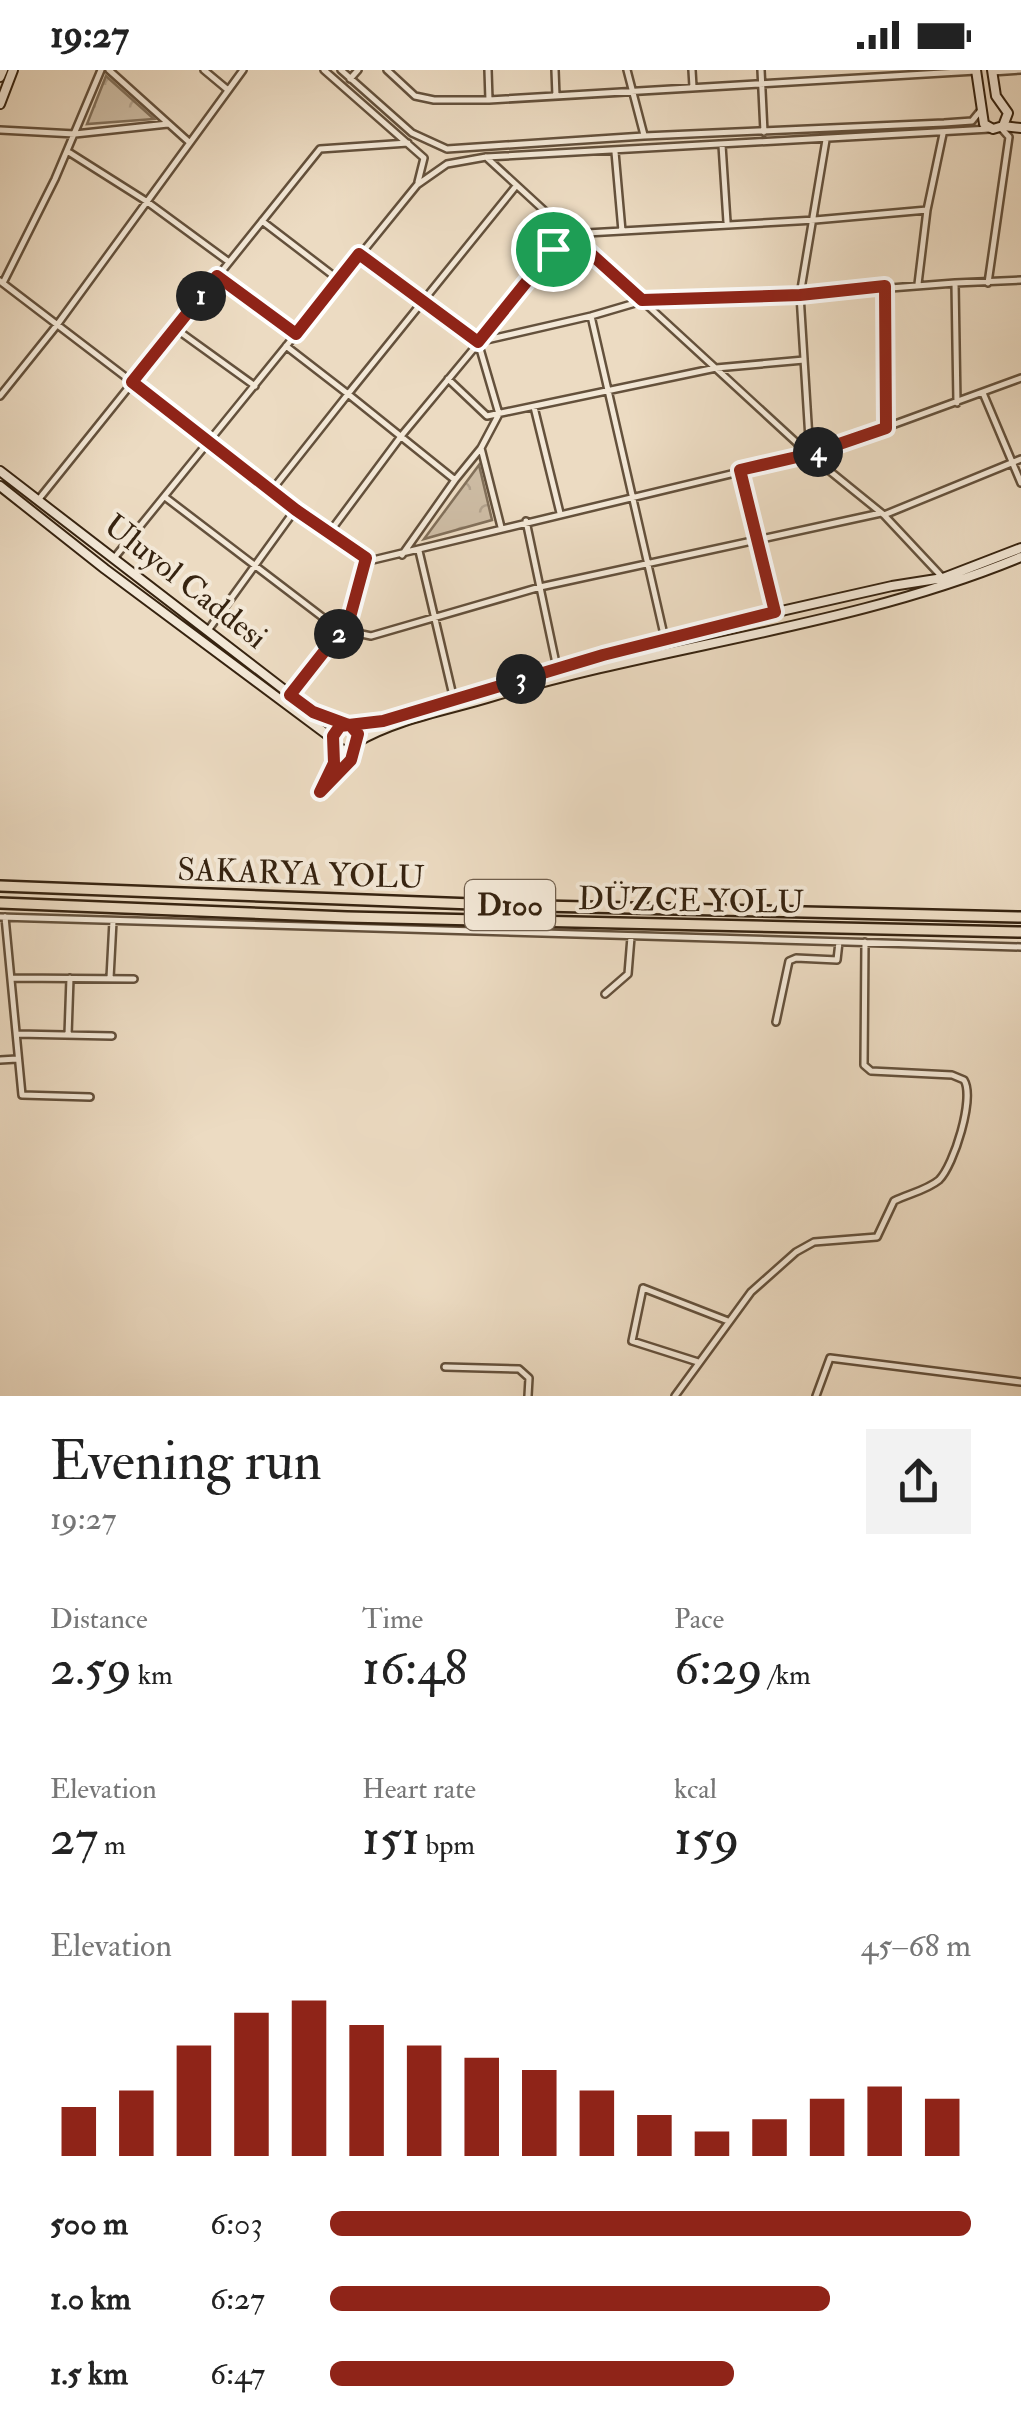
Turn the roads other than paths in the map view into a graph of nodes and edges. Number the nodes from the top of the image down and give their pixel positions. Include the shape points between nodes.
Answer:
1 (3, 70) edge
2 (13, 70) edge
3 (105, 70) edge
4 (204, 70) edge
5 (242, 70) edge
6 (324, 70) edge
7 (340, 70) edge
8 (358, 70) edge
9 (387, 70) edge
10 (488, 70) edge
11 (555, 70) edge
12 (627, 70) edge
13 (692, 70) edge
14 (761, 70) edge
15 (830, 70) edge
16 (1021, 70) edge
17 (976, 71) edge
18 (992, 71) edge
19 (898, 73) edge
20 (0, 78) edge
21 (350, 79) junction
22 (830, 81) junction
23 (762, 85) junction
24 (693, 88) junction
25 (228, 90) junction
26 (631, 92) junction
27 (556, 96) junction
28 (489, 100) junction
29 (0, 104) edge
30 (1004, 107) junction
31 (982, 109) junction
32 (1021, 112) edge
33 (168, 124) junction
34 (999, 128) junction
35 (1021, 128) edge
36 (0, 130) edge
37 (764, 132) junction
38 (75, 134) junction
39 (943, 134) junction
40 (644, 136) junction
41 (826, 140) junction
42 (189, 142) junction
43 (408, 143) junction
44 (433, 144) junction
45 (722, 146) junction
46 (447, 149) junction
47 (67, 151) junction
48 (615, 152) junction
49 (486, 156) junction
50 (424, 160) junction
51 (447, 164) junction
52 (436, 169) junction
53 (417, 184) junction
54 (516, 186) junction
55 (146, 202) junction
56 (926, 210) junction
57 (815, 220) junction
58 (262, 221) junction
59 (727, 223) junction
60 (622, 231) junction
61 (569, 234) junction
62 (359, 254) junction
63 (229, 262) junction
64 (217, 276) junction
65 (339, 280) junction
66 (1021, 280) edge
67 (1, 282) edge
68 (954, 283) junction
69 (988, 283) junction
70 (918, 284) junction
71 (885, 286) junction
72 (800, 295) junction
73 (642, 300) junction
74 (422, 302) junction
75 (591, 316) junction
76 (57, 324) junction
77 (175, 328) junction
78 (296, 334) junction
79 (478, 342) junction
80 (286, 346) junction
81 (804, 360) junction
82 (716, 368) junction
83 (1021, 378) edge
84 (448, 379) junction
85 (132, 382) junction
86 (255, 386) junction
87 (607, 392) junction
88 (983, 393) junction
89 (348, 394) junction
90 (0, 396) edge
91 (958, 403) junction
92 (534, 407) junction
93 (498, 414) junction
94 (886, 428) junction
95 (402, 435) junction
96 (211, 441) junction
97 (480, 448) junction
98 (810, 454) junction
99 (1021, 459) edge
100 (1012, 462) junction
101 (740, 470) junction
102 (0, 471) edge
103 (454, 480) junction
104 (1021, 482) edge
105 (0, 486) edge
106 (272, 490) junction
107 (634, 495) junction
108 (164, 497) junction
109 (39, 499) junction
110 (296, 510) junction
111 (560, 513) junction
112 (883, 514) junction
113 (526, 521) junction
114 (501, 528) junction
115 (328, 533) junction
116 (757, 541) junction
117 (1021, 548) edge
118 (418, 551) junction
119 (402, 556) junction
120 (114, 557) junction
121 (1021, 557) edge
122 (366, 558) junction
123 (649, 564) junction
124 (253, 568) junction
125 (943, 578) junction
126 (958, 581) junction
127 (540, 587) junction
128 (775, 612) junction
129 (434, 619) junction
130 (209, 629) junction
131 (344, 631) junction
132 (665, 638) junction
133 (557, 668) junction
134 (290, 695) junction
135 (454, 700) junction
136 (347, 726) junction
137 (334, 742) junction
138 (356, 744) junction
139 (0, 886) edge
140 (0, 904) edge
141 (3, 917) edge
142 (1021, 918) edge
143 (113, 920) junction
144 (1021, 932) edge
145 (631, 937) junction
146 (840, 942) junction
147 (865, 942) junction
148 (1021, 946) edge
149 (11, 978) junction
150 (70, 978) junction
151 (110, 978) junction
152 (134, 979) dead end
153 (605, 994) dead end
154 (776, 1022) dead end
155 (16, 1034) junction
156 (68, 1035) junction
157 (112, 1036) dead end
158 (18, 1059) junction
159 (0, 1060) edge
160 (90, 1097) dead end
161 (728, 1321) junction
162 (698, 1362) junction
163 (446, 1367) dead end
164 (1021, 1382) edge
165 (528, 1396) edge
166 (675, 1396) edge
167 (816, 1396) edge

1 - 20 main road
2 - 29 main road
3 - 33 street
3 - 38 street
4 - 25 street
5 - 25 street
6 - 43 street
7 - 21 street
8 - 21 street
9 - 28 street via 415,96
10 - 28 street
11 - 27 street
12 - 26 street
13 - 24 street
14 - 23 street
15 - 22 street
16 - 18 street
17 - 19 street
17 - 31 main road
18 - 30 main road
19 - 22 street
21 - 44 street
22 - 23 street
23 - 24 street
23 - 37 street
24 - 26 street
25 - 42 street
26 - 27 street
26 - 40 street
27 - 28 street
30 - 31 main road via 990,102
30 - 32 main road
30 - 34 main road via 1007,120
31 - 34 main road via 982,121
31 - 37 street via 972,121
33 - 38 street
33 - 42 street
34 - 35 main road
34 - 39 street
34 - 69 street via 1009,136
36 - 38 street
37 - 40 street
38 - 47 street
39 - 41 street
39 - 56 street
40 - 46 street
41 - 45 street
41 - 57 street
42 - 55 street
43 - 50 street
43 - 58 street via 320,149
44 - 46 street
44 - 50 street
45 - 48 street
45 - 59 street
46 - 51 street
47 - 55 street
47 - 67 street
48 - 49 street
48 - 60 street
49 - 51 street
49 - 54 street
50 - 52 street
50 - 53 street
51 - 52 street
52 - 53 street
53 - 62 street
54 - 61 street
54 - 74 street
55 - 63 street
55 - 76 street
56 - 57 street
56 - 70 street
57 - 59 street
57 - 72 street
58 - 63 street
58 - 65 street
59 - 60 street
60 - 61 street
61 - 73 street
61 - 79 street
62 - 65 street
62 - 74 street
63 - 64 street
64 - 77 street
64 - 78 street
65 - 78 street
66 - 69 street
67 - 76 street
68 - 69 street
68 - 70 street
68 - 91 street
70 - 71 street
71 - 72 street
71 - 94 street
72 - 73 street
72 - 81 street
73 - 75 street
73 - 82 street
74 - 79 street
74 - 89 street
75 - 79 street
75 - 87 street
76 - 85 street
76 - 90 street
77 - 85 street
77 - 86 street
78 - 80 street
79 - 84 street
79 - 93 street
80 - 86 street
80 - 89 street
81 - 82 street
81 - 98 street
82 - 87 street
82 - 98 street
83 - 88 street
84 - 93 street via 486,416
84 - 95 street
85 - 96 street
85 - 109 street
86 - 96 street
87 - 92 street
87 - 107 street
88 - 91 street
88 - 100 street
89 - 95 street
89 - 106 street
91 - 94 street
92 - 93 street
92 - 111 street
93 - 97 street
94 - 98 street
95 - 103 street
95 - 115 street
96 - 106 street
96 - 108 street
97 - 103 street
97 - 114 street
98 - 101 street
98 - 112 street
99 - 100 street
100 - 104 street
100 - 112 street
101 - 107 street
101 - 116 street
102 - 109 main road, Uluyol Caddesi
103 - 119 street
105 - 137 main road, Uluyol Caddesi
106 - 110 street
107 - 111 street
107 - 123 street
108 - 120 street
108 - 124 street
109 - 120 main road, Uluyol Caddesi
110 - 115 street
110 - 124 street
111 - 113 street
112 - 116 street
112 - 125 street
113 - 114 street
113 - 127 street
114 - 118 street
115 - 122 street
116 - 123 street
116 - 128 street
117 - 125 main road
118 - 119 street
118 - 129 street
119 - 122 street
120 - 130 main road, Uluyol Caddesi
121 - 126 main road
122 - 131 street
123 - 127 street
123 - 132 street
124 - 130 street
124 - 131 street
125 - 126 street
125 - 128 main road
126 - 138 main road via 880,606 568,675 407,722
127 - 129 street
127 - 133 street
128 - 132 main road
129 - 131 street via 371,636
129 - 135 street
130 - 134 main road, Uluyol Caddesi
131 - 134 street
132 - 133 main road
133 - 135 main road
134 - 136 main road, Uluyol Caddesi
135 - 136 main road
136 - 137 main road via 336,730
136 - 138 main road via 356,731
137 - 138 main road via 344,750
137 - 138 main road via 334,763 320,792 351,760
139 - 142 highway, SAKARYA YOLU / D100
140 - 144 highway, DÜZCE YOLU / D100
141 - 143 street
141 - 149 street
143 - 145 street
143 - 151 street
145 - 146 street
145 - 153 street via 628,974
146 - 147 street
146 - 154 street via 837,960 789,962
147 - 148 street
147 - 161 street via 864,1064 871,1071 964,1080 970,1097 950,1162 930,1186 894,1202 877,1236 814,1242 796,1252
149 - 150 street
149 - 155 street
150 - 151 street
150 - 156 street
151 - 152 street
155 - 156 street
155 - 158 street
156 - 157 street
158 - 159 street
158 - 160 street via 22,1095
161 - 162 street
161 - 162 street via 643,1288 632,1341
162 - 166 street
163 - 165 street via 519,1369 529,1378
164 - 167 street via 830,1358

